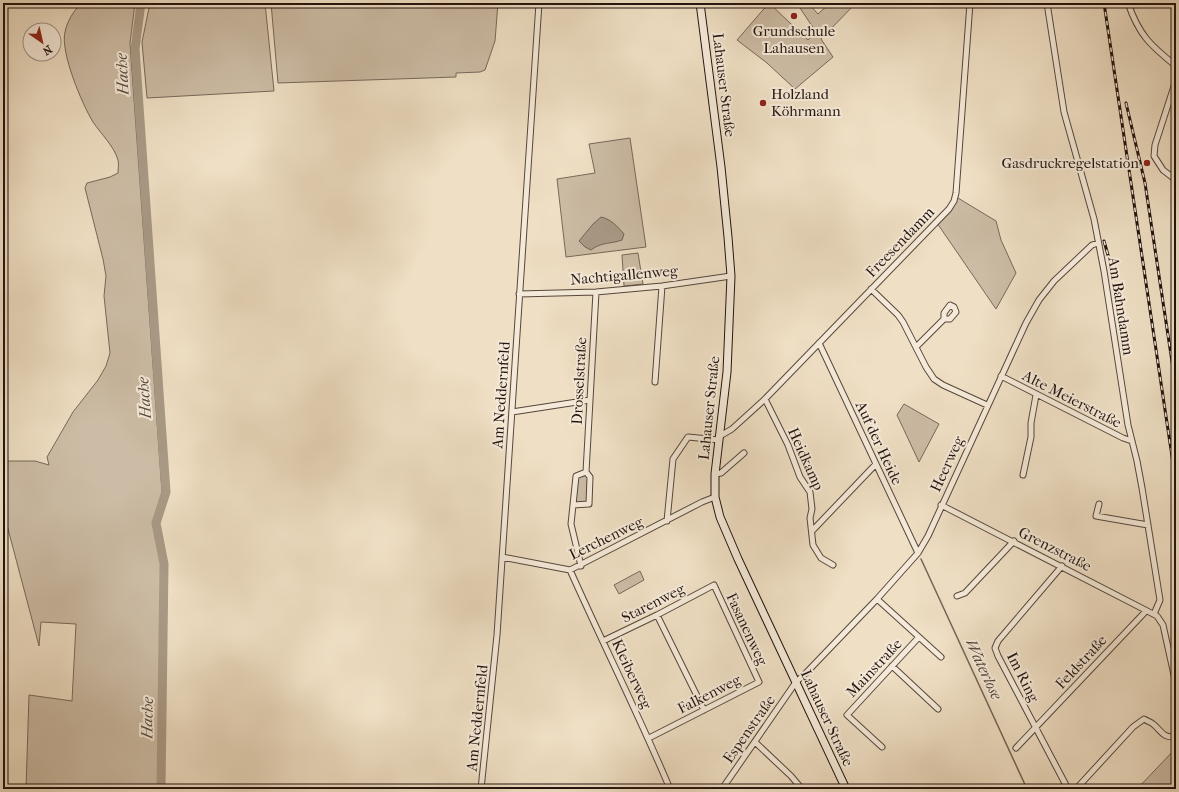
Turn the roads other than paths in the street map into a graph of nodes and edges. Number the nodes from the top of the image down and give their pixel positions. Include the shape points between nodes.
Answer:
1 (539, 3) edge
2 (700, 3) edge
3 (970, 3) edge
4 (1047, 3) edge
5 (1128, 3) edge
6 (1176, 66) edge
7 (1176, 80) edge
8 (1176, 180) edge
9 (1098, 243) junction
10 (731, 276) junction
11 (662, 286) junction
12 (871, 289) junction
13 (596, 292) junction
14 (519, 294) junction
15 (944, 319) dead end
16 (819, 343) junction
17 (916, 347) junction
18 (1001, 376) junction
19 (655, 382) dead end
20 (1036, 395) junction
21 (765, 399) junction
22 (590, 400) junction
23 (987, 405) junction
24 (512, 412) junction
25 (719, 438) junction
26 (1132, 441) junction
27 (744, 453) dead end
28 (876, 464) junction
29 (586, 472) junction
30 (715, 474) junction
31 (1024, 475) dead end
32 (715, 497) junction
33 (1099, 504) dead end
34 (573, 505) junction
35 (941, 505) junction
36 (667, 521) junction
37 (1148, 524) junction
38 (812, 531) junction
39 (1014, 542) junction
40 (918, 553) junction
41 (502, 557) junction
42 (581, 566) junction
43 (833, 566) dead end
44 (1062, 566) junction
45 (570, 570) junction
46 (714, 585) joint
47 (957, 596) dead end
48 (877, 599) junction
49 (1146, 610) junction
50 (657, 615) junction
51 (1156, 615) junction
52 (919, 637) junction
53 (602, 641) junction
54 (941, 657) dead end
55 (892, 666) junction
56 (759, 682) joint
57 (796, 682) junction
58 (1176, 684) edge
59 (938, 709) dead end
60 (704, 710) junction
61 (1036, 728) junction
62 (1176, 736) edge
63 (649, 738) junction
64 (755, 742) junction
65 (882, 747) dead end
66 (1016, 748) dead end
67 (481, 789) edge
68 (670, 789) edge
69 (722, 789) edge
70 (802, 789) edge
71 (846, 789) edge
72 (1068, 789) edge
73 (1076, 789) edge

1 - 14 street, Am Neddernfeld
2 - 10 street, Lahauser Straße via 722,175
3 - 12 street, Freesendamm via 954,201
4 - 9 street, Am Bahndamm via 1064,112
5 - 6 street via 1138,29 1146,40
7 - 8 street via 1155,145 1154,156 1163,170
9 - 18 street, Heerweg via 1074,261 1039,300
9 - 26 street, Am Bahndamm
10 - 11 street, Nachtigallenweg
10 - 25 street, Lahauser Straße via 727,372
11 - 13 street, Nachtigallenweg
11 - 19 street
12 - 16 street, Freesendamm
12 - 17 street via 900,318
13 - 14 street, Nachtigallenweg
13 - 22 street, Drosselstraße
14 - 24 street, Am Neddernfeld
15 - 17 street
16 - 21 street, Freesendamm
16 - 28 street, Auf der Heide
17 - 23 street via 934,379
18 - 20 street, Alte Meierstraße
18 - 23 street, Heerweg
20 - 26 street, Alte Meierstraße
20 - 31 street
21 - 25 street, Freesendamm
21 - 38 street, Heidkamp via 788,445 800,477 810,492
22 - 24 street
22 - 29 street, Drosselstraße
23 - 35 street, Heerweg
24 - 41 street, Am Neddernfeld
25 - 30 street, Lahauser Straße
25 - 36 street via 688,437 673,459
26 - 37 street, Am Bahndamm via 1138,461
27 - 30 street via 721,473
28 - 38 street, Heidkamp
28 - 40 street, Auf der Heide
29 - 34 street via 576,476
29 - 34 street, Drosselstraße via 590,476 589,504
30 - 32 street, Lahauser Straße
32 - 36 street, Lerchenweg
32 - 57 street, Lahauser Straße via 720,517 738,559
33 - 37 street via 1096,516
34 - 42 street via 571,524
35 - 39 street, Grenzstraße
35 - 40 street, Heerweg
36 - 42 street, Lerchenweg
37 - 51 street, Am Bahndamm via 1160,600
38 - 43 street, Heidkamp via 813,545 821,558
39 - 44 street, Grenzstraße
39 - 47 street via 965,593
40 - 48 street, Heerweg
41 - 45 street, Lerchenweg
41 - 67 street, Am Neddernfeld via 497,635
42 - 45 street, Lerchenweg
44 - 49 street, Grenzstraße
44 - 61 street, Im Ring via 998,641 995,648
45 - 53 street, Kleiberweg
46 - 50 street, Starenweg
46 - 56 street, Fasanenweg
48 - 52 street
48 - 57 street, Heerweg
49 - 51 street, Grenzstraße
49 - 61 street, Feldstraße
50 - 53 street, Starenweg
50 - 60 street
51 - 58 street via 1163,625
52 - 54 street
52 - 55 street, Mainstraße
53 - 63 street, Kleiberweg
55 - 59 street
55 - 65 street, Mainstraße via 847,715
56 - 60 street, Falkenweg
57 - 64 street, Espenstraße
57 - 71 street, Lahauser Straße
60 - 63 street, Falkenweg
61 - 66 street, Feldstraße
61 - 72 street, Im Ring
62 - 73 street via 1169,737 1161,733 1153,723 1144,719 1133,727
63 - 68 street, Kleiberweg
64 - 69 street, Espenstraße
64 - 70 street

